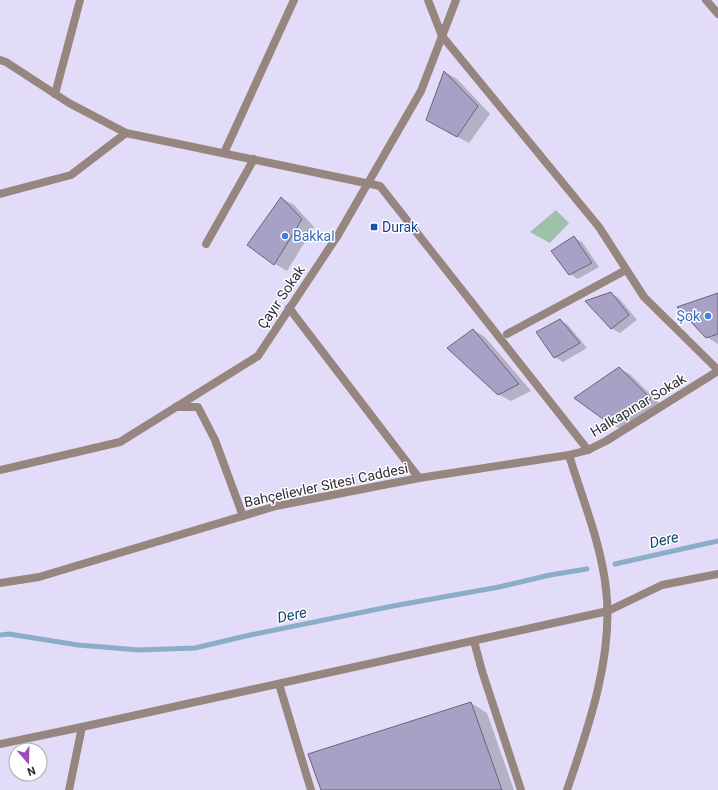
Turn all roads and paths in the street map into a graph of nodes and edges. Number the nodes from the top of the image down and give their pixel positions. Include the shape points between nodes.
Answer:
1 (80, 0) edge
2 (294, 0) edge
3 (428, 0) edge
4 (456, 0) edge
5 (706, 0) edge
6 (718, 14) edge
7 (442, 36) junction
8 (0, 60) edge
9 (55, 94) junction
10 (126, 133) junction
11 (224, 153) junction
12 (254, 159) junction
13 (368, 182) junction
14 (0, 194) edge
15 (206, 244) dead end
16 (626, 270) junction
17 (289, 308) junction
18 (507, 334) dead end
19 (718, 371) edge
20 (176, 407) junction
21 (588, 450) junction
22 (569, 455) junction
23 (0, 470) edge
24 (418, 478) junction
25 (243, 516) junction
26 (718, 574) edge
27 (0, 583) edge
28 (608, 611) junction
29 (474, 640) junction
30 (279, 684) junction
31 (82, 728) junction
32 (0, 744) edge
33 (69, 790) edge
34 (311, 790) edge
35 (521, 790) edge
36 (567, 790) edge

1 - 9 street
2 - 11 street
3 - 7 street
4 - 7 street, Çayır Sokak
5 - 6 street
7 - 13 street, Çayır Sokak via 421,91
7 - 16 street via 599,227
8 - 9 street
9 - 10 street
10 - 11 street
10 - 14 street via 71,175
11 - 12 street
12 - 13 street
12 - 15 street
13 - 17 street, Çayır Sokak via 338,235
13 - 21 street via 380,186
16 - 18 street
16 - 19 street via 644,297
17 - 20 street, Çayır Sokak via 258,356
17 - 24 street
19 - 21 street, Halkapınar Sokak
20 - 23 street, Çayır Sokak via 120,442
20 - 25 street via 198,407 215,440
21 - 22 street, Halkapınar Sokak
22 - 24 street, Bahçelievler Sitesi Caddesi
22 - 28 street via 596,539
24 - 25 street, Bahçelievler Sitesi Caddesi via 276,506
25 - 27 street, Bahçelievler Sitesi Caddesi via 39,578
26 - 28 street via 662,585
28 - 29 street
28 - 36 street via 602,674 586,734
29 - 30 street
29 - 35 street
30 - 31 street
30 - 34 street
31 - 32 street
31 - 33 street

